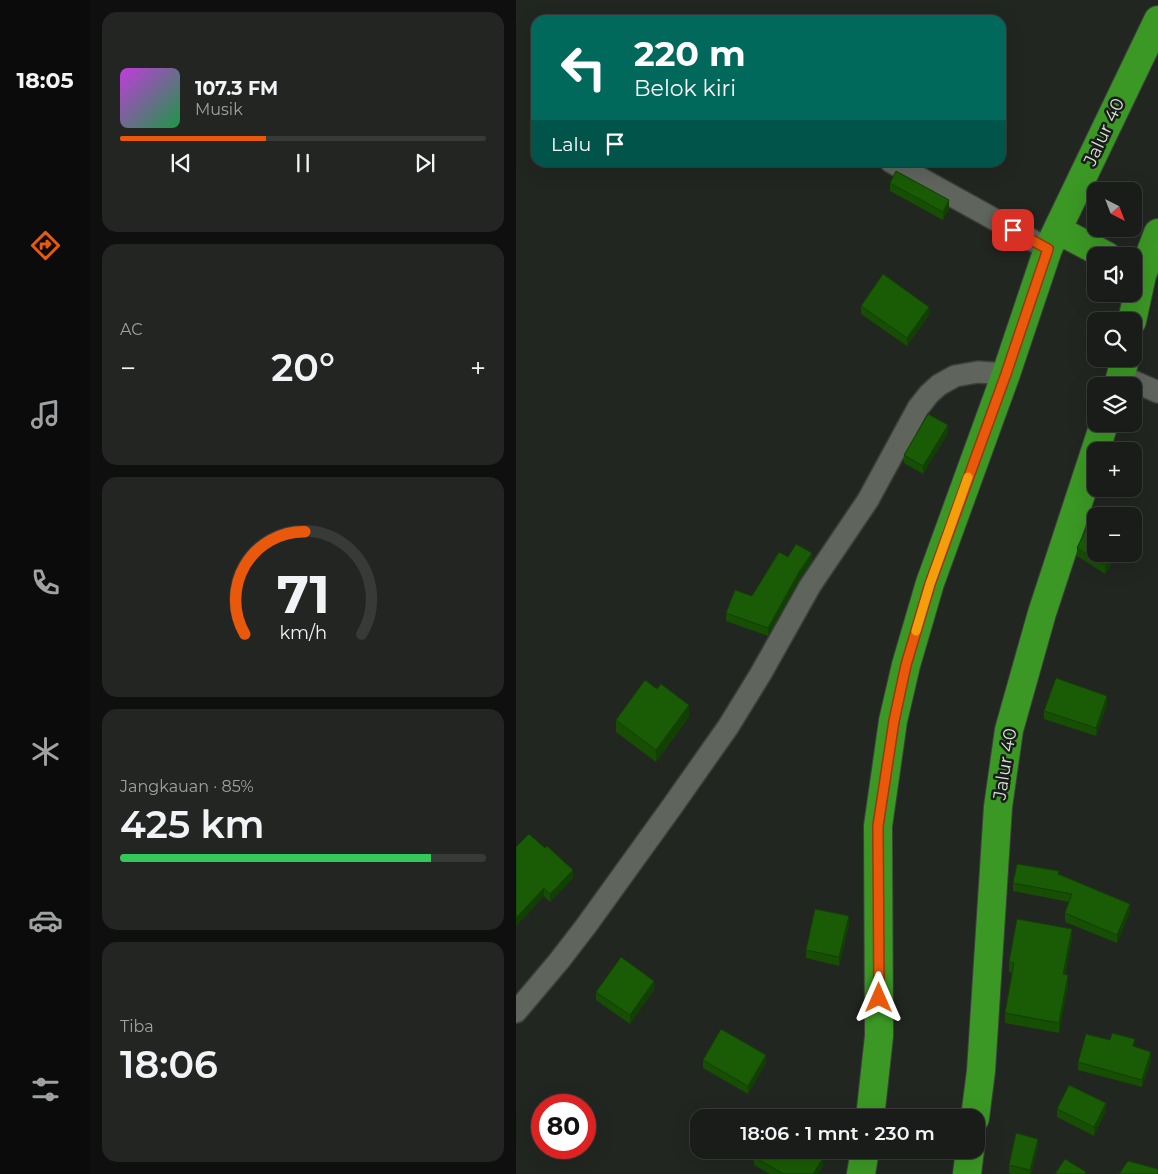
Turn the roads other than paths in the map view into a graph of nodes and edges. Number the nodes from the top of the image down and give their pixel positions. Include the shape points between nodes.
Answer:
1 (1158, 20) edge
2 (901, 167) edge
3 (1158, 234) edge
4 (1053, 240) junction
5 (1087, 250) edge
6 (1142, 265) edge
7 (1006, 374) junction
8 (1121, 374) edge
9 (1158, 392) edge
10 (1101, 432) edge
11 (516, 1012) edge
12 (871, 1109) edge
13 (976, 1109) edge
14 (864, 1159) edge
15 (969, 1159) edge
16 (861, 1174) edge
17 (967, 1174) edge

1 - 4 highway, Jalur 40
2 - 4 street
3 - 6 highway
4 - 5 highway
4 - 7 highway, Jalur 40
7 - 11 street via 978,372 955,376 939,385 918,408 868,500 810,586 728,727 580,933
7 - 12 highway, Jalur 40 via 930,584 906,665 894,721 878,826 879,1036
8 - 9 street
10 - 13 highway, Jalur 40 via 1042,613 1009,730 998,807
14 - 16 highway
15 - 17 highway

